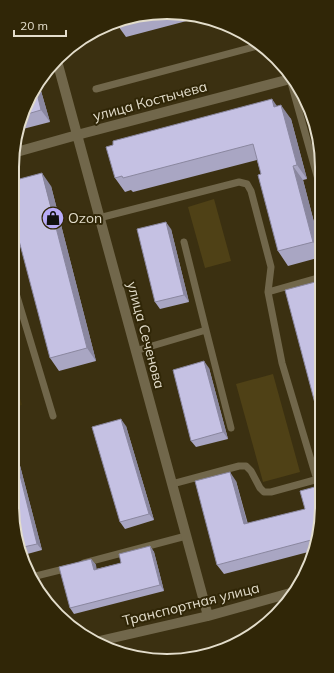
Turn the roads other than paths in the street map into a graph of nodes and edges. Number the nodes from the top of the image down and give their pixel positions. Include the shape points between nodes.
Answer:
1 (253, 47) edge
2 (58, 66) edge
3 (287, 80) edge
4 (96, 89) dead end
5 (296, 95) edge
6 (77, 135) junction
7 (20, 151) edge
8 (315, 167) edge
9 (99, 218) junction
10 (184, 242) dead end
11 (315, 280) edge
12 (268, 292) junction
13 (19, 303) edge
14 (206, 330) junction
15 (135, 351) junction
16 (53, 416) dead end
17 (231, 428) dead end
18 (315, 466) edge
19 (315, 480) edge
20 (172, 484) junction
21 (186, 536) junction
22 (37, 576) edge
23 (285, 594) edge
24 (208, 616) junction
25 (104, 640) edge

1 - 4 lane
2 - 6 street, улица Сеченова
3 - 6 street, улица Костычева
5 - 8 lane
6 - 7 street, улица Костычева
6 - 9 street, улица Сеченова
9 - 12 lane via 238,182 247,184 271,267
9 - 15 street, улица Сеченова
10 - 14 lane
11 - 12 lane
12 - 18 lane via 282,363
13 - 16 lane
14 - 15 lane
14 - 17 lane
15 - 20 street, улица Сеченова
19 - 20 lane via 264,492 251,471 246,466 239,466
20 - 21 street, улица Сеченова
21 - 22 lane
21 - 24 street, улица Сеченова
23 - 24 street, Транспортная улица
24 - 25 street, Транспортная улица

